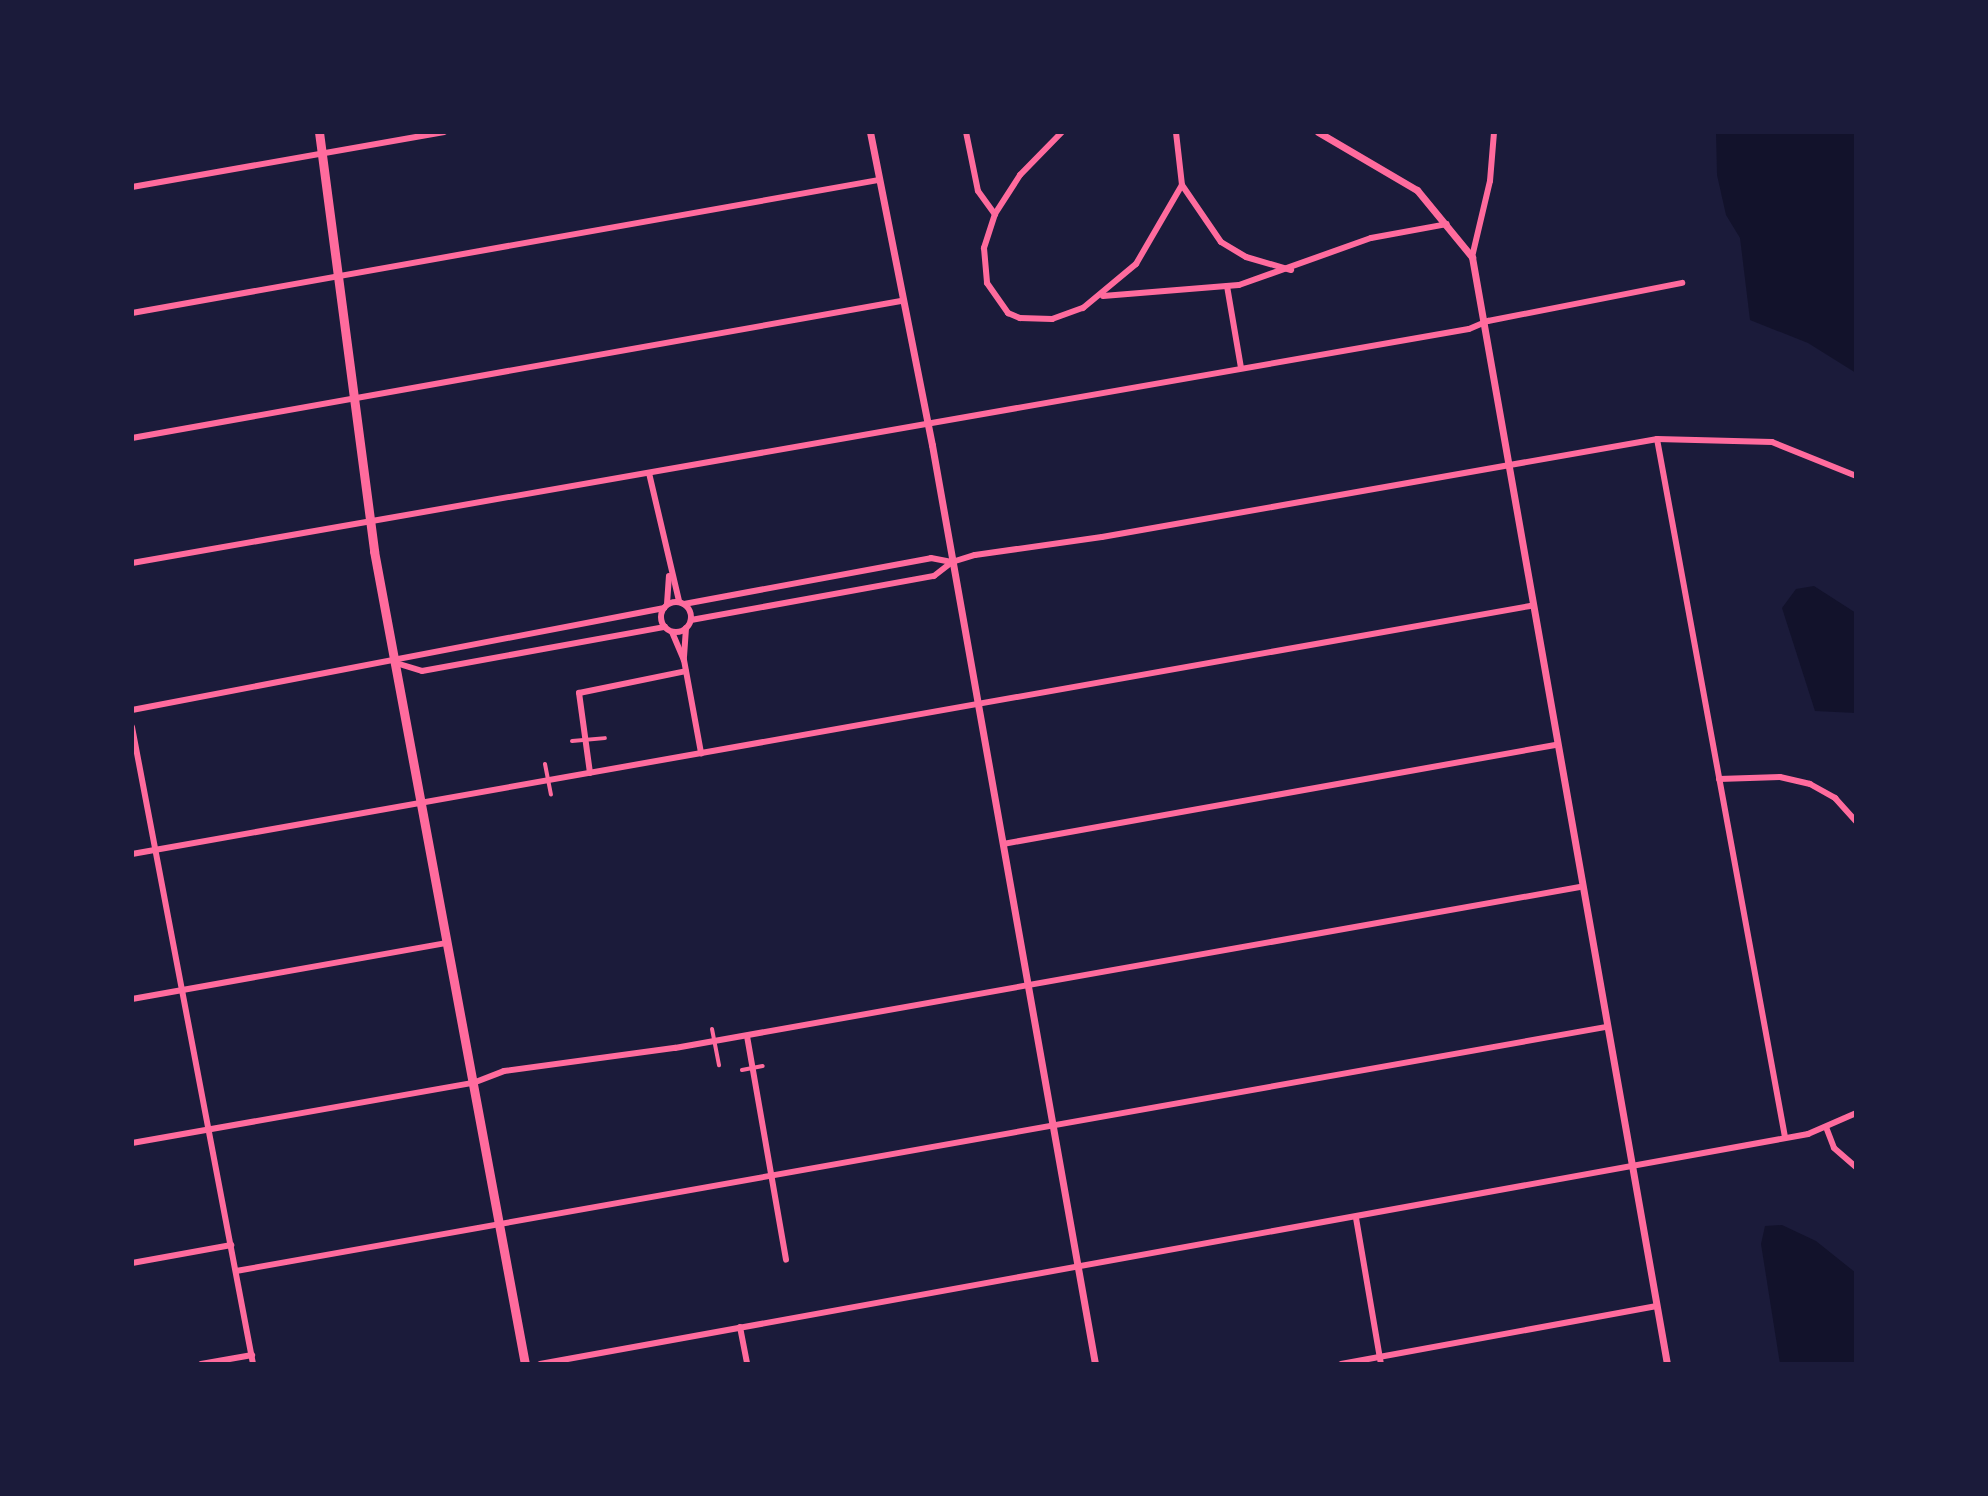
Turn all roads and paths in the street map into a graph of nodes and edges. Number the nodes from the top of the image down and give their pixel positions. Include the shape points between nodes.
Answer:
1 (319, 132) edge
2 (444, 132) edge
3 (870, 132) edge
4 (966, 132) edge
5 (1062, 132) edge
6 (1176, 132) edge
7 (1318, 132) edge
8 (1494, 132) edge
9 (322, 154) junction
10 (879, 180) junction
11 (1182, 185) junction
12 (132, 187) edge
13 (995, 214) junction
14 (1447, 224) junction
15 (1472, 257) junction
16 (1291, 270) junction
17 (337, 276) junction
18 (1682, 283) dead end
19 (1227, 286) junction
20 (1103, 296) junction
21 (901, 301) junction
22 (132, 313) edge
23 (1480, 324) junction
24 (1241, 368) junction
25 (353, 399) junction
26 (928, 424) junction
27 (132, 438) edge
28 (1657, 439) junction
29 (1505, 466) junction
30 (649, 473) junction
31 (1856, 476) edge
32 (370, 521) junction
33 (952, 562) junction
34 (132, 563) edge
35 (669, 576) junction
36 (682, 602) junction
37 (666, 606) junction
38 (1530, 606) junction
39 (691, 620) junction
40 (665, 627) junction
41 (686, 628) junction
42 (672, 632) junction
43 (684, 660) junction
44 (396, 663) junction
45 (686, 671) junction
46 (978, 704) junction
47 (132, 710) edge
48 (132, 727) edge
49 (605, 738) dead end
50 (572, 741) dead end
51 (1555, 745) junction
52 (701, 753) junction
53 (545, 764) dead end
54 (590, 773) junction
55 (1719, 779) junction
56 (551, 794) dead end
57 (421, 803) junction
58 (1856, 821) edge
59 (1003, 844) junction
60 (153, 850) junction
61 (132, 854) edge
62 (1580, 887) junction
63 (447, 943) junction
64 (1028, 985) junction
65 (179, 991) junction
66 (132, 999) edge
67 (1606, 1027) junction
68 (712, 1029) dead end
69 (747, 1036) junction
70 (719, 1065) dead end
71 (763, 1066) dead end
72 (742, 1070) dead end
73 (473, 1083) junction
74 (1856, 1113) edge
75 (1052, 1126) junction
76 (1826, 1127) junction
77 (208, 1130) junction
78 (1785, 1137) junction
79 (132, 1143) edge
80 (1631, 1165) junction
81 (1856, 1167) edge
82 (771, 1176) junction
83 (1356, 1218) junction
84 (499, 1225) junction
85 (231, 1245) junction
86 (786, 1260) dead end
87 (132, 1263) edge
88 (1078, 1266) junction
89 (236, 1271) junction
90 (1657, 1306) junction
91 (740, 1327) junction
92 (252, 1355) junction
93 (1380, 1360) edge
94 (201, 1364) edge
95 (253, 1364) edge
96 (525, 1364) edge
97 (540, 1364) edge
98 (747, 1364) edge
99 (1095, 1364) edge
100 (1341, 1364) edge
101 (1667, 1364) edge

1 - 9 main road
2 - 9 street
3 - 10 street
4 - 13 street via 978,191
5 - 13 street via 1029,163
6 - 11 street
7 - 14 street via 1405,181
8 - 15 street via 1490,181
9 - 12 street
9 - 17 main road
10 - 17 street
10 - 21 street
11 - 16 street via 1221,242 1246,257
11 - 20 street via 1147,250
13 - 20 street via 984,248 984,273 1008,313 1052,319
14 - 15 street
14 - 16 street via 1371,238
15 - 23 street
16 - 19 street
17 - 22 street
17 - 25 main road
18 - 23 street
19 - 20 street
19 - 24 street
21 - 25 street
21 - 26 street
23 - 24 street
23 - 29 street
24 - 26 street
25 - 27 street
25 - 32 main road
26 - 30 street
26 - 33 street
28 - 29 street
28 - 31 street via 1772,442
28 - 55 street
29 - 33 street
29 - 38 street
30 - 32 street
30 - 35 street
32 - 34 street
32 - 44 main road
33 - 36 street via 931,558
33 - 39 street via 934,576
33 - 46 street
35 - 36 street
35 - 37 street
36 - 37 street
36 - 39 street
37 - 40 street
37 - 44 street via 416,653
38 - 46 street
38 - 51 street
39 - 41 street
40 - 42 street
40 - 44 street via 422,671
41 - 42 street
41 - 43 street
42 - 43 street
43 - 45 street
44 - 47 street
44 - 57 main road
45 - 52 street
45 - 54 street via 582,690 577,697
46 - 52 street
46 - 59 street
48 - 60 street
49 - 50 street
51 - 59 street
51 - 62 street
52 - 54 street
53 - 56 street
54 - 57 street
55 - 58 street via 1756,776 1810,784 1835,798
55 - 78 street
57 - 60 street
57 - 63 main road
59 - 64 street
60 - 61 street
60 - 65 street
62 - 64 street
62 - 67 street
63 - 65 street
63 - 73 main road
64 - 69 street
64 - 75 street
65 - 66 street
65 - 77 street
67 - 75 street
67 - 80 street
68 - 70 street
69 - 73 street via 547,1064
69 - 82 street
71 - 72 street
73 - 77 street
73 - 84 main road
74 - 76 street
75 - 82 street
75 - 88 street
76 - 78 street
76 - 81 street via 1834,1148
77 - 79 street
77 - 85 street
78 - 80 street
80 - 83 street
80 - 90 street
82 - 84 street
82 - 86 street
83 - 88 street
83 - 93 street
84 - 89 street
84 - 96 main road
85 - 87 street
85 - 89 street
88 - 91 street
88 - 99 street
89 - 92 street
90 - 93 street
90 - 101 street
91 - 97 street
91 - 98 street
92 - 94 street
92 - 95 street
93 - 100 street

